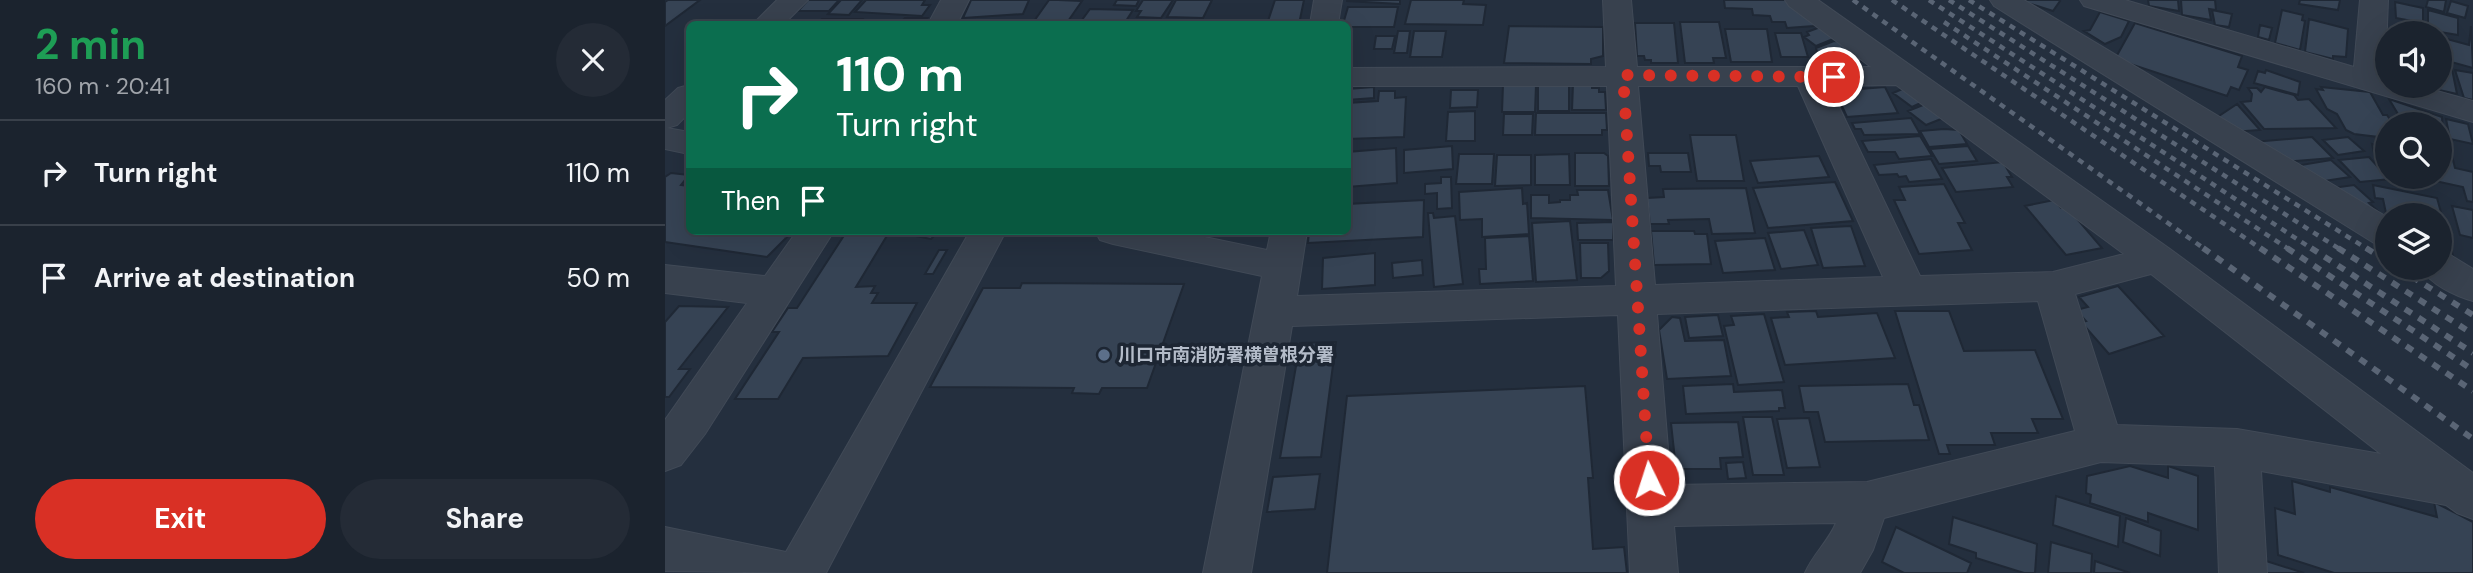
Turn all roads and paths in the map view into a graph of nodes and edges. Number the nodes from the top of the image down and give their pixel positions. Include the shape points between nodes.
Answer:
1 (794, 0) edge
2 (955, 0) edge
3 (1328, 0) edge
4 (1617, 0) edge
5 (1799, 0) edge
6 (2004, 0) edge
7 (2094, 0) edge
8 (2374, 0) edge
9 (770, 21) edge
10 (944, 21) edge
11 (1324, 21) edge
12 (1623, 75) junction
13 (1907, 76) junction
14 (1351, 77) edge
15 (1809, 78) junction
16 (2369, 82) junction
17 (686, 98) edge
18 (2473, 112) edge
19 (665, 118) edge
20 (665, 138) edge
21 (686, 142) edge
22 (2375, 227) edge
23 (813, 235) edge
24 (986, 235) edge
25 (1151, 235) edge
26 (1286, 249) edge
27 (2157, 259) junction
28 (2452, 274) edge
29 (665, 279) edge
30 (2053, 286) junction
31 (2473, 287) edge
32 (1908, 291) junction
33 (775, 292) junction
34 (1637, 302) junction
35 (1275, 313) junction
36 (2101, 443) junction
37 (2237, 447) junction
38 (665, 452) edge
39 (2466, 493) edge
40 (1867, 502) junction
41 (1651, 506) junction
42 (665, 549) edge
43 (782, 573) edge
44 (800, 573) edge
45 (1227, 573) edge
46 (1654, 573) edge
47 (1829, 573) edge
48 (2243, 573) edge

1 - 9 street
2 - 10 street
3 - 11 street
4 - 12 street
5 - 13 street
6 - 22 street
7 - 16 street
8 - 16 street
12 - 14 street
12 - 15 street
12 - 34 street
13 - 15 street
13 - 27 street
15 - 32 street
16 - 18 street
17 - 19 street
20 - 21 street
23 - 33 street
24 - 44 street
25 - 26 street
26 - 35 street
27 - 30 street
27 - 39 street
28 - 31 street
29 - 33 street
30 - 32 street
30 - 36 street
32 - 34 street
33 - 38 street
34 - 35 street
34 - 41 street
35 - 45 street
36 - 37 street
36 - 40 street
37 - 39 street
37 - 48 street
40 - 41 street
40 - 47 street via 1849,551
41 - 46 street
42 - 43 street

